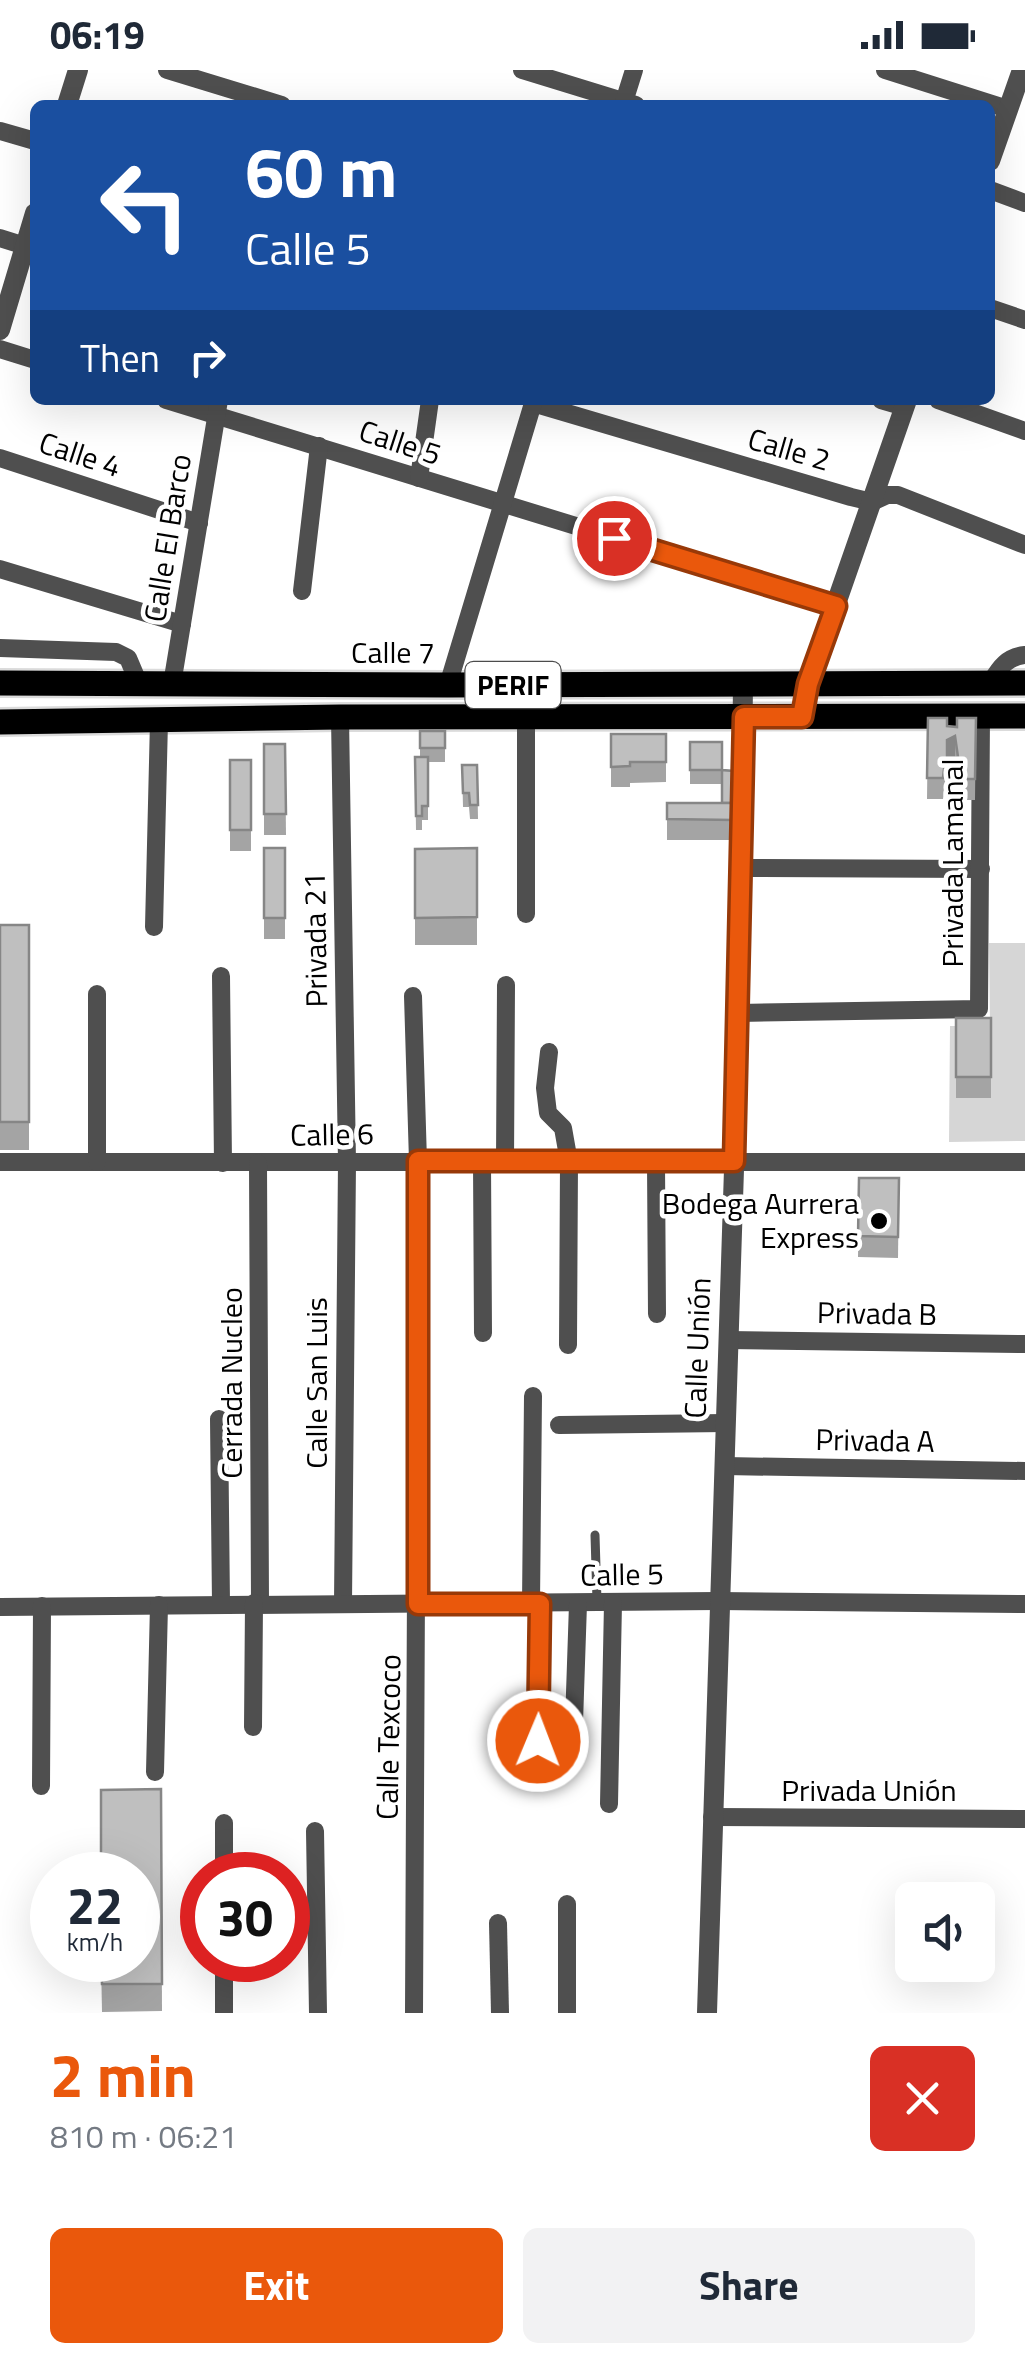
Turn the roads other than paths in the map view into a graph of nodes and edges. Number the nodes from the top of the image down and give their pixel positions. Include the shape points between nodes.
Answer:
1 (78, 70) edge
2 (168, 70) edge
3 (522, 70) edge
4 (634, 70) edge
5 (885, 70) edge
6 (1017, 91) edge
7 (69, 100) edge
8 (266, 100) edge
9 (616, 100) edge
10 (629, 100) edge
11 (0, 131) edge
12 (30, 140) edge
13 (995, 148) edge
14 (995, 192) edge
15 (1025, 203) edge
16 (0, 238) edge
17 (30, 247) edge
18 (995, 310) edge
19 (1025, 320) edge
20 (0, 330) edge
21 (0, 349) edge
22 (30, 358) edge
23 (429, 405) edge
24 (533, 405) edge
25 (544, 405) edge
26 (906, 405) edge
27 (952, 405) edge
28 (218, 408) edge
29 (1025, 430) edge
30 (319, 446) junction
31 (0, 458) edge
32 (419, 478) junction
33 (872, 502) junction
34 (503, 504) junction
35 (200, 523) junction
36 (1025, 545) edge
37 (0, 570) edge
38 (302, 591) dead end
39 (836, 606) junction
40 (182, 624) junction
41 (0, 648) edge
42 (1025, 656) edge
43 (992, 682) junction
44 (1025, 682) edge
45 (0, 683) edge
46 (140, 684) junction
47 (172, 684) junction
48 (808, 684) junction
49 (744, 685) junction
50 (448, 686) junction
51 (0, 710) edge
52 (981, 716) junction
53 (1025, 716) edge
54 (340, 717) junction
55 (744, 717) junction
56 (802, 717) junction
57 (526, 718) junction
58 (159, 721) junction
59 (0, 722) edge
60 (46, 722) junction
61 (740, 868) junction
62 (981, 870) junction
63 (526, 914) dead end
64 (154, 927) dead end
65 (221, 976) dead end
66 (506, 985) dead end
67 (97, 994) dead end
68 (413, 996) dead end
69 (739, 1013) junction
70 (549, 1052) dead end
71 (418, 1161) junction
72 (734, 1161) junction
73 (0, 1162) edge
74 (97, 1162) junction
75 (224, 1162) junction
76 (347, 1162) junction
77 (482, 1162) junction
78 (505, 1162) junction
79 (569, 1162) junction
80 (1025, 1162) edge
81 (258, 1163) junction
82 (656, 1164) junction
83 (656, 1314) dead end
84 (483, 1333) dead end
85 (728, 1340) junction
86 (1025, 1344) edge
87 (568, 1345) dead end
88 (532, 1396) dead end
89 (220, 1419) dead end
90 (726, 1423) junction
91 (559, 1424) dead end
92 (725, 1466) junction
93 (1025, 1471) edge
94 (595, 1535) dead end
95 (718, 1601) junction
96 (221, 1604) junction
97 (257, 1604) junction
98 (343, 1604) junction
99 (418, 1604) junction
100 (536, 1604) junction
101 (596, 1604) junction
102 (1025, 1604) edge
103 (159, 1605) junction
104 (42, 1606) junction
105 (0, 1607) edge
106 (253, 1728) dead end
107 (573, 1752) dead end
108 (155, 1772) dead end
109 (538, 1776) dead end
110 (41, 1786) dead end
111 (609, 1804) dead end
112 (712, 1817) junction
113 (1025, 1820) edge
114 (224, 1823) dead end
115 (315, 1830) dead end
116 (224, 1852) edge
117 (567, 1904) dead end
118 (498, 1924) dead end
119 (224, 1982) edge
120 (224, 2013) edge
121 (318, 2013) edge
122 (414, 2013) edge
123 (500, 2013) edge
124 (566, 2013) edge
125 (707, 2013) edge

1 - 7 street
2 - 8 street
3 - 9 street
4 - 10 street
5 - 6 street
6 - 13 street
11 - 12 street
14 - 15 street
16 - 17 street
17 - 20 street
18 - 19 street
21 - 22 street
23 - 32 street
24 - 34 street
25 - 33 street, Calle 2
26 - 33 street
27 - 29 street
28 - 30 street, Calle 5
28 - 35 street, Calle El Barco
30 - 32 street, Calle 5
30 - 38 street
31 - 35 street, Calle 4
32 - 34 street, Calle 5
33 - 36 street, Calle 2 via 898,495
33 - 39 street
34 - 39 street, Calle 5
34 - 50 street
35 - 40 street, Calle El Barco
37 - 40 street
39 - 48 street
40 - 47 street, Calle El Barco
41 - 46 street via 116,652 128,658
42 - 43 street via 1001,666
43 - 44 main road, Calle 7 / PERIF
43 - 48 main road, Calle 7 / PERIF
45 - 46 main road, Calle 7 / PERIF
46 - 47 main road, Calle 7 / PERIF
47 - 50 main road, Calle 7 / PERIF
48 - 49 main road, Calle 7 / PERIF
48 - 56 street
49 - 50 main road, Calle 7 / PERIF
49 - 55 street, Calle Unión
51 - 60 main road
52 - 53 main road, PERIF
52 - 56 main road, PERIF
52 - 62 street, Privada Lamanal
54 - 57 main road, PERIF
54 - 58 main road, PERIF
54 - 76 street, Privada 21
55 - 56 main road, PERIF
55 - 57 main road, PERIF
55 - 61 street, Calle Unión
57 - 63 street
58 - 60 main road, PERIF
58 - 64 street
59 - 60 main road, PERIF
61 - 62 street
61 - 69 street, Calle Unión
62 - 69 street, Privada Lamanal via 979,1009
65 - 75 street
66 - 78 street
67 - 74 street
68 - 71 street, Calle Texcoco
69 - 72 street, Calle Unión
70 - 79 street via 548,1112 563,1128
71 - 76 street, Calle 6
71 - 77 street, Calle 6
71 - 99 street, Calle Texcoco
72 - 80 street, Calle 6
72 - 82 street, Calle 6
72 - 85 street, Calle Unión
73 - 74 street, Calle 6
74 - 75 street, Calle 6
75 - 81 street, Calle 6
76 - 81 street, Calle 6
76 - 98 street, Calle San Luis
77 - 78 street, Calle 6
77 - 84 street
78 - 79 street, Calle 6
79 - 82 street, Calle 6
79 - 87 street
81 - 97 street, Cerrada Nucleo
82 - 83 street
85 - 86 street, Privada B
85 - 90 street, Calle Unión
88 - 100 street
89 - 96 street
90 - 91 street
90 - 92 street, Calle Unión
92 - 93 street, Privada A
92 - 95 street, Calle Unión
94 - 101 lane
95 - 101 street, Calle 5
95 - 102 street, Calle 5
95 - 112 street, Calle Unión
96 - 97 street, Calle 5
96 - 103 street, Calle 5
97 - 98 street, Calle 5
97 - 106 street, Cerrada Nucleo
98 - 99 street, Calle 5
99 - 100 street, Calle 5
99 - 122 street, Calle Texcoco
100 - 101 street, Calle 5
100 - 109 street
101 - 107 street
101 - 111 street
103 - 104 street, Calle 5
103 - 108 street
104 - 105 street, Calle 5
104 - 110 street
112 - 113 street, Privada Unión
112 - 125 street, Calle Unión
114 - 116 street
115 - 121 street
117 - 124 street
118 - 123 street
119 - 120 street

